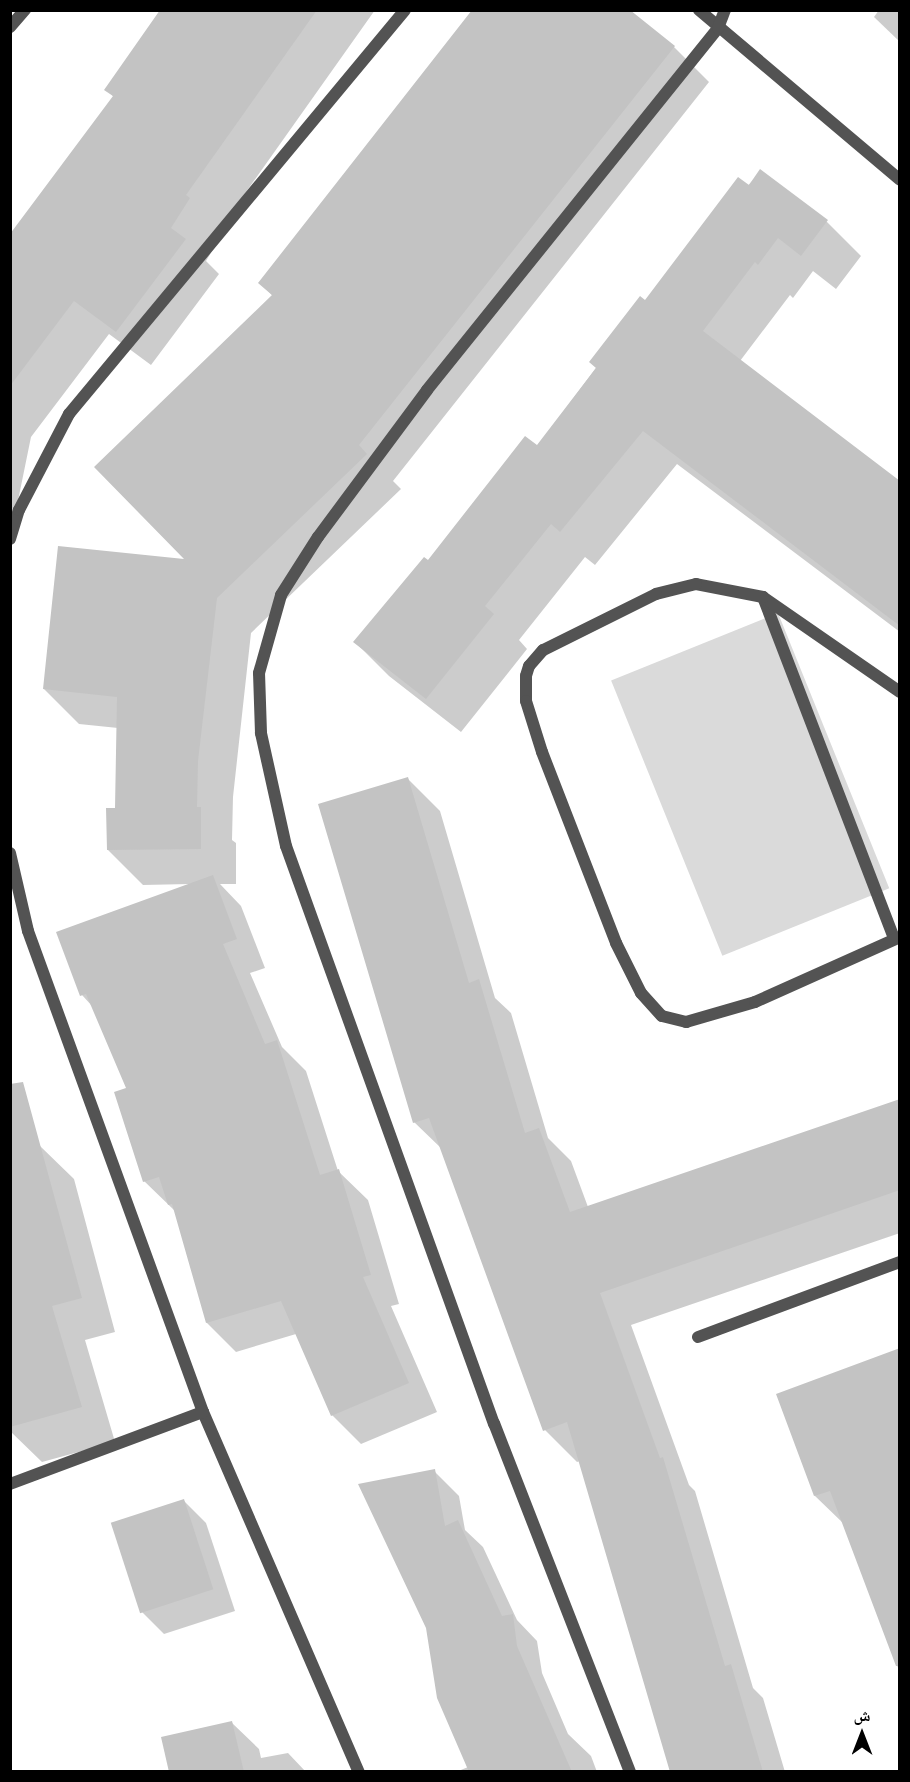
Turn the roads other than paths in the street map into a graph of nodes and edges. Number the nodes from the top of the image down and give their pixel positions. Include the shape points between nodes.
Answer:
1 (25, 10) edge
2 (405, 10) edge
3 (699, 10) edge
4 (725, 10) edge
5 (10, 27) edge
6 (718, 28) junction
7 (900, 180) edge
8 (10, 539) edge
9 (763, 597) junction
10 (900, 692) edge
11 (10, 853) edge
12 (897, 938) edge
13 (900, 1262) edge
14 (698, 1337) dead end
15 (203, 1412) junction
16 (10, 1484) edge
17 (359, 1772) edge
18 (630, 1772) edge

1 - 5 street
2 - 8 street via 69,414 19,510
3 - 6 street
4 - 6 street
6 - 7 street
6 - 18 street via 427,390 318,537 281,595 259,673 261,733 286,846 494,1424
9 - 10 street
9 - 12 street
9 - 12 street via 696,584 657,594 543,650 529,666 526,700 546,763 616,944 641,993 662,1016 686,1022 755,1002
11 - 15 street via 28,931
13 - 14 street
15 - 16 street
15 - 17 street

